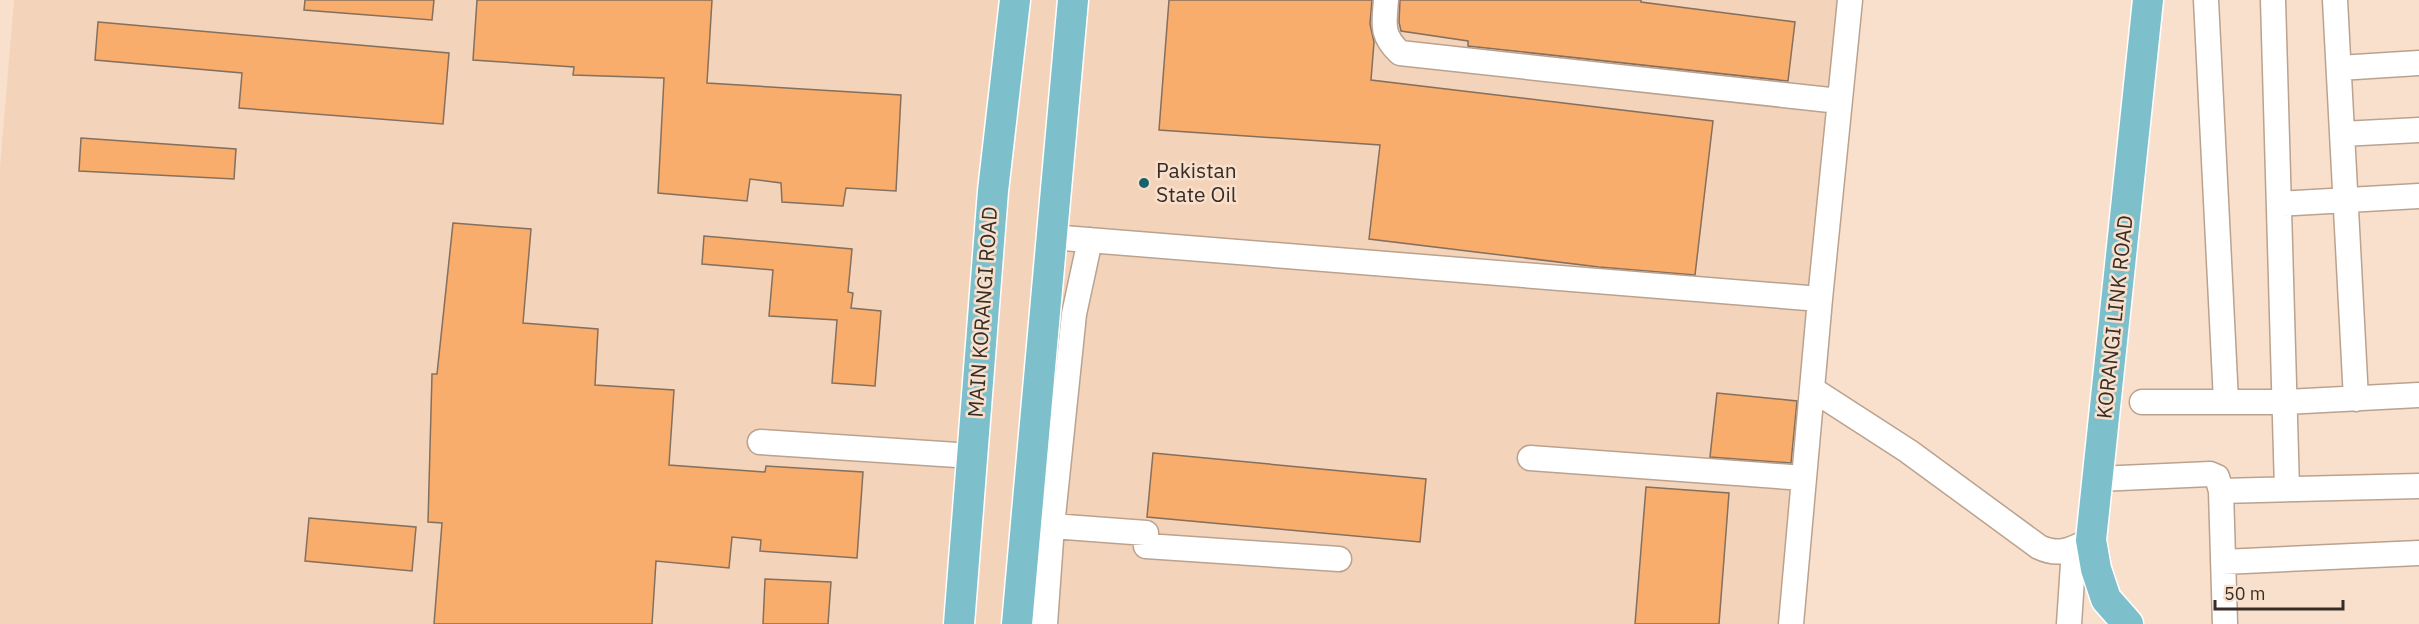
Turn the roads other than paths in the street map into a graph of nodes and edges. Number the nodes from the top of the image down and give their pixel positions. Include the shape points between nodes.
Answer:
1 (1015, 0) edge
2 (1073, 0) edge
3 (1386, 0) edge
4 (1850, 0) edge
5 (2148, 0) edge
6 (2206, 0) edge
7 (2273, 0) edge
8 (2335, 0) edge
9 (2419, 63) edge
10 (2339, 68) junction
11 (1839, 101) junction
12 (2419, 130) edge
13 (2342, 134) junction
14 (2419, 196) edge
15 (2346, 201) junction
16 (2279, 204) junction
17 (1051, 237) junction
18 (1090, 240) junction
19 (1820, 299) junction
20 (1812, 389) junction
21 (2419, 395) edge
22 (2356, 399) junction
23 (2226, 401) junction
24 (2142, 402) dead end
25 (2285, 402) junction
26 (760, 442) dead end
27 (972, 456) junction
28 (1530, 458) dead end
29 (1804, 478) junction
30 (2098, 479) junction
31 (2419, 486) edge
32 (2287, 489) junction
33 (2221, 491) junction
34 (1052, 526) junction
35 (2082, 544) junction
36 (2419, 553) edge
37 (1339, 559) dead end
38 (2223, 562) junction
39 (959, 624) edge
40 (1017, 624) edge
41 (1045, 624) edge
42 (1791, 624) edge
43 (2068, 624) edge
44 (2128, 624) edge
45 (2225, 624) edge

1 - 27 main road, MAIN KORANGI ROAD via 993,191
2 - 17 main road
3 - 11 street via 1384,29 1389,43 1400,53
4 - 11 street
5 - 30 main road, KORANGI LINK ROAD
6 - 23 street
7 - 16 street
8 - 10 street
9 - 10 street
10 - 13 street
11 - 19 street
12 - 13 street
13 - 15 street
14 - 15 street
15 - 16 street
15 - 22 street
16 - 25 street
17 - 18 street
17 - 40 main road
18 - 19 street
18 - 34 street via 1074,314
19 - 20 street
20 - 29 street
20 - 35 street via 1908,451 2039,547 2051,553
21 - 22 street
22 - 25 street
23 - 24 street
23 - 25 street
25 - 32 street
26 - 27 street
27 - 39 main road, MAIN KORANGI ROAD
28 - 29 street
29 - 42 street
30 - 33 street via 2210,474 2217,477
30 - 35 main road, KORANGI LINK ROAD
31 - 32 street
32 - 33 street
33 - 38 street
34 - 37 street via 1146,533 1146,546
34 - 41 street
35 - 43 street
35 - 44 main road, KORANGI LINK ROAD via 2106,599
36 - 38 street
38 - 45 street

